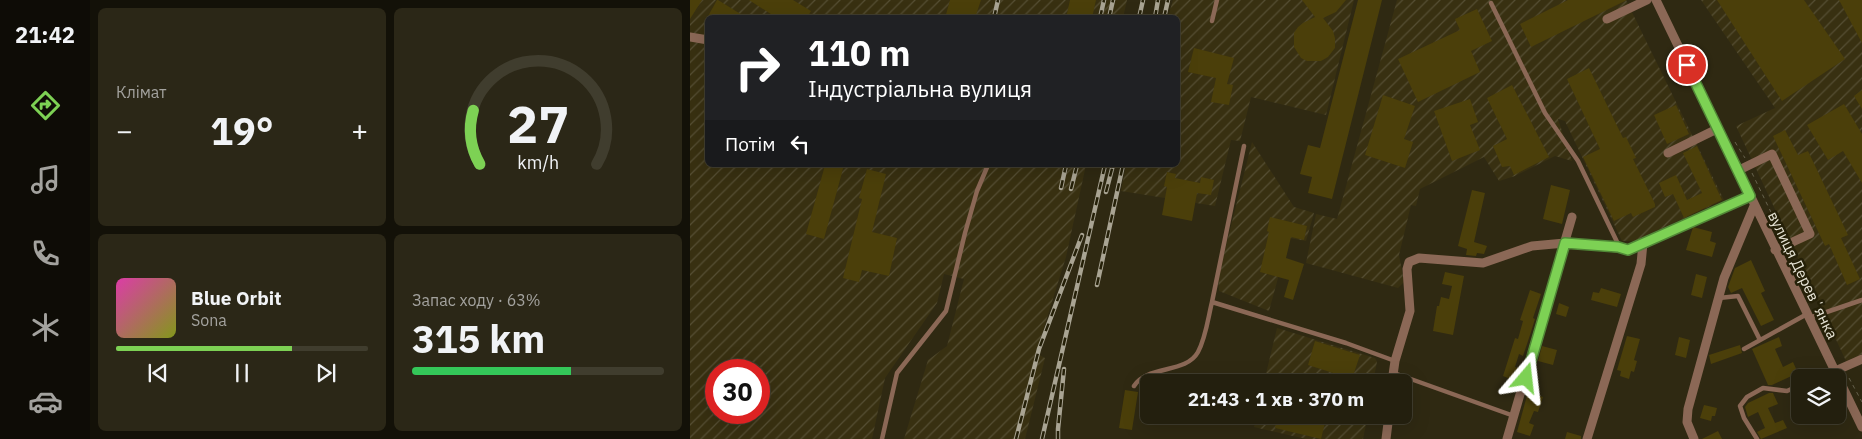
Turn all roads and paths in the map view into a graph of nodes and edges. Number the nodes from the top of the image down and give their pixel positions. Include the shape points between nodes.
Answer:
1 (1217, 0) edge
2 (1646, 0) edge
3 (1656, 0) edge
4 (1491, 3) dead end
5 (1607, 19) dead end
6 (1212, 21) dead end
7 (690, 37) edge
8 (705, 40) edge
9 (1718, 129) junction
10 (1736, 142) dead end
11 (1244, 146) dead end
12 (1668, 153) dead end
13 (1749, 165) junction
14 (987, 167) edge
15 (1737, 171) junction
16 (1750, 196) junction
17 (1754, 206) junction
18 (1572, 217) dead end
19 (1565, 243) junction
20 (1643, 243) junction
21 (1786, 245) junction
22 (1622, 248) junction
23 (1775, 250) junction
24 (1719, 298) junction
25 (1862, 300) edge
26 (1212, 302) junction
27 (1808, 316) junction
28 (1760, 340) junction
29 (1744, 349) dead end
30 (1862, 359) edge
31 (1395, 361) junction
32 (1839, 369) joint
33 (1394, 373) joint
34 (1846, 379) edge
35 (1134, 386) dead end
36 (1846, 387) edge
37 (1791, 390) edge
38 (1862, 402) edge
39 (1514, 416) junction
40 (1388, 424) edge
41 (1862, 427) edge
42 (882, 439) edge
43 (1386, 439) edge
44 (1507, 439) edge
45 (1587, 439) edge
46 (1694, 439) edge
47 (1757, 439) edge

1 - 6 lane
2 - 5 street
3 - 9 street, вулиця Деревʼянка
4 - 22 lane via 1545,113 1578,161 1617,244
7 - 8 street
9 - 12 street
9 - 15 street, вулиця Деревʼянка
10 - 13 path
11 - 26 lane
13 - 15 street
13 - 21 path
13 - 21 street via 1772,154 1810,234
14 - 42 lane via 965,233 946,311 897,373
15 - 16 street, вулиця Деревʼянка
16 - 17 street, вулиця Деревʼянка
16 - 20 street
17 - 23 street, вулиця Деревʼянка
17 - 24 street
18 - 19 street
19 - 22 street
19 - 31 street via 1532,246 1483,263 1419,258 1409,262 1410,311
19 - 39 street
20 - 22 street via 1628,250
20 - 45 street via 1641,264
21 - 23 street
23 - 27 street, вулиця Деревʼянка
24 - 28 lane via 1738,296
24 - 46 street via 1688,409 1687,422
25 - 27 lane
26 - 31 lane
26 - 35 lane via 1198,353 1186,363 1137,381
27 - 28 lane
27 - 32 street, вулиця Деревʼянка
28 - 29 lane
30 - 32 street
31 - 33 street
33 - 39 lane
34 - 38 path
36 - 41 street, вулиця Деревʼянка
37 - 47 lane via 1763,388 1747,397 1740,406
39 - 44 street
40 - 43 street

